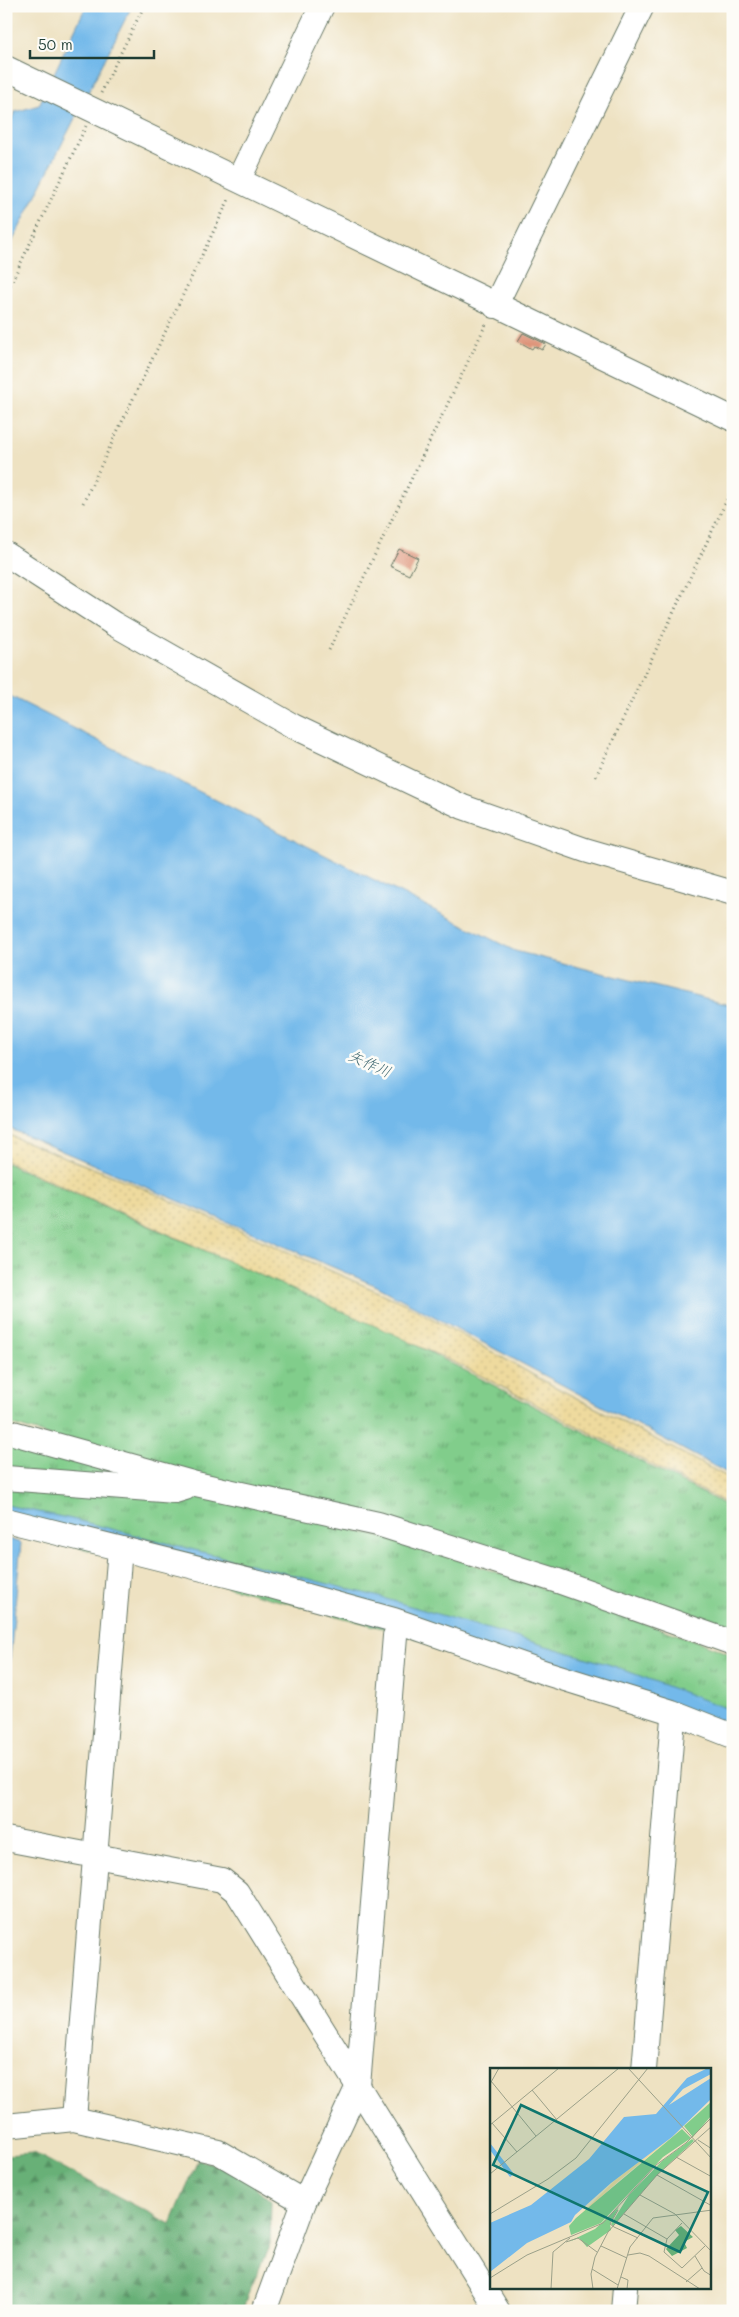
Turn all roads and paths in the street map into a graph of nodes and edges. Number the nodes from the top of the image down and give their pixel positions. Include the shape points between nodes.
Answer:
1 (144, 6) edge
2 (322, 6) edge
3 (642, 6) edge
4 (6, 68) edge
5 (87, 106) junction
6 (239, 179) junction
7 (6, 294) edge
8 (495, 306) junction
9 (733, 419) edge
10 (733, 487) edge
11 (83, 503) dead end
12 (6, 554) edge
13 (329, 650) dead end
14 (596, 776) dead end
15 (733, 892) edge
16 (6, 1431) edge
17 (6, 1478) edge
18 (196, 1484) junction
19 (6, 1520) edge
20 (6, 1534) edge
21 (120, 1560) junction
22 (395, 1636) junction
23 (733, 1643) edge
24 (674, 1718) junction
25 (733, 1736) edge
26 (733, 1742) edge
27 (6, 1839) edge
28 (95, 1855) junction
29 (644, 2068) edge
30 (358, 2086) junction
31 (74, 2119) junction
32 (6, 2126) edge
33 (304, 2202) junction
34 (625, 2290) edge
35 (264, 2311) edge
36 (498, 2311) edge
37 (623, 2311) edge

1 - 5 path
2 - 6 street
3 - 8 street
4 - 5 street
5 - 6 street
5 - 7 path
6 - 8 street
6 - 11 path
8 - 9 street
8 - 13 path
10 - 14 path
12 - 15 street via 114,624 293,726 463,807 585,850
16 - 18 street
17 - 18 street via 176,1491
18 - 23 street via 378,1524 558,1581
19 - 25 street via 394,1620 546,1673 672,1712
20 - 21 street
21 - 22 street via 265,1593
21 - 28 street
22 - 24 street
22 - 30 street
24 - 26 street
24 - 29 street
27 - 28 street
28 - 30 street via 222,1880 237,1892
28 - 31 street
30 - 33 street
30 - 36 street
31 - 32 street
31 - 33 street via 218,2152
33 - 35 street
34 - 37 street

